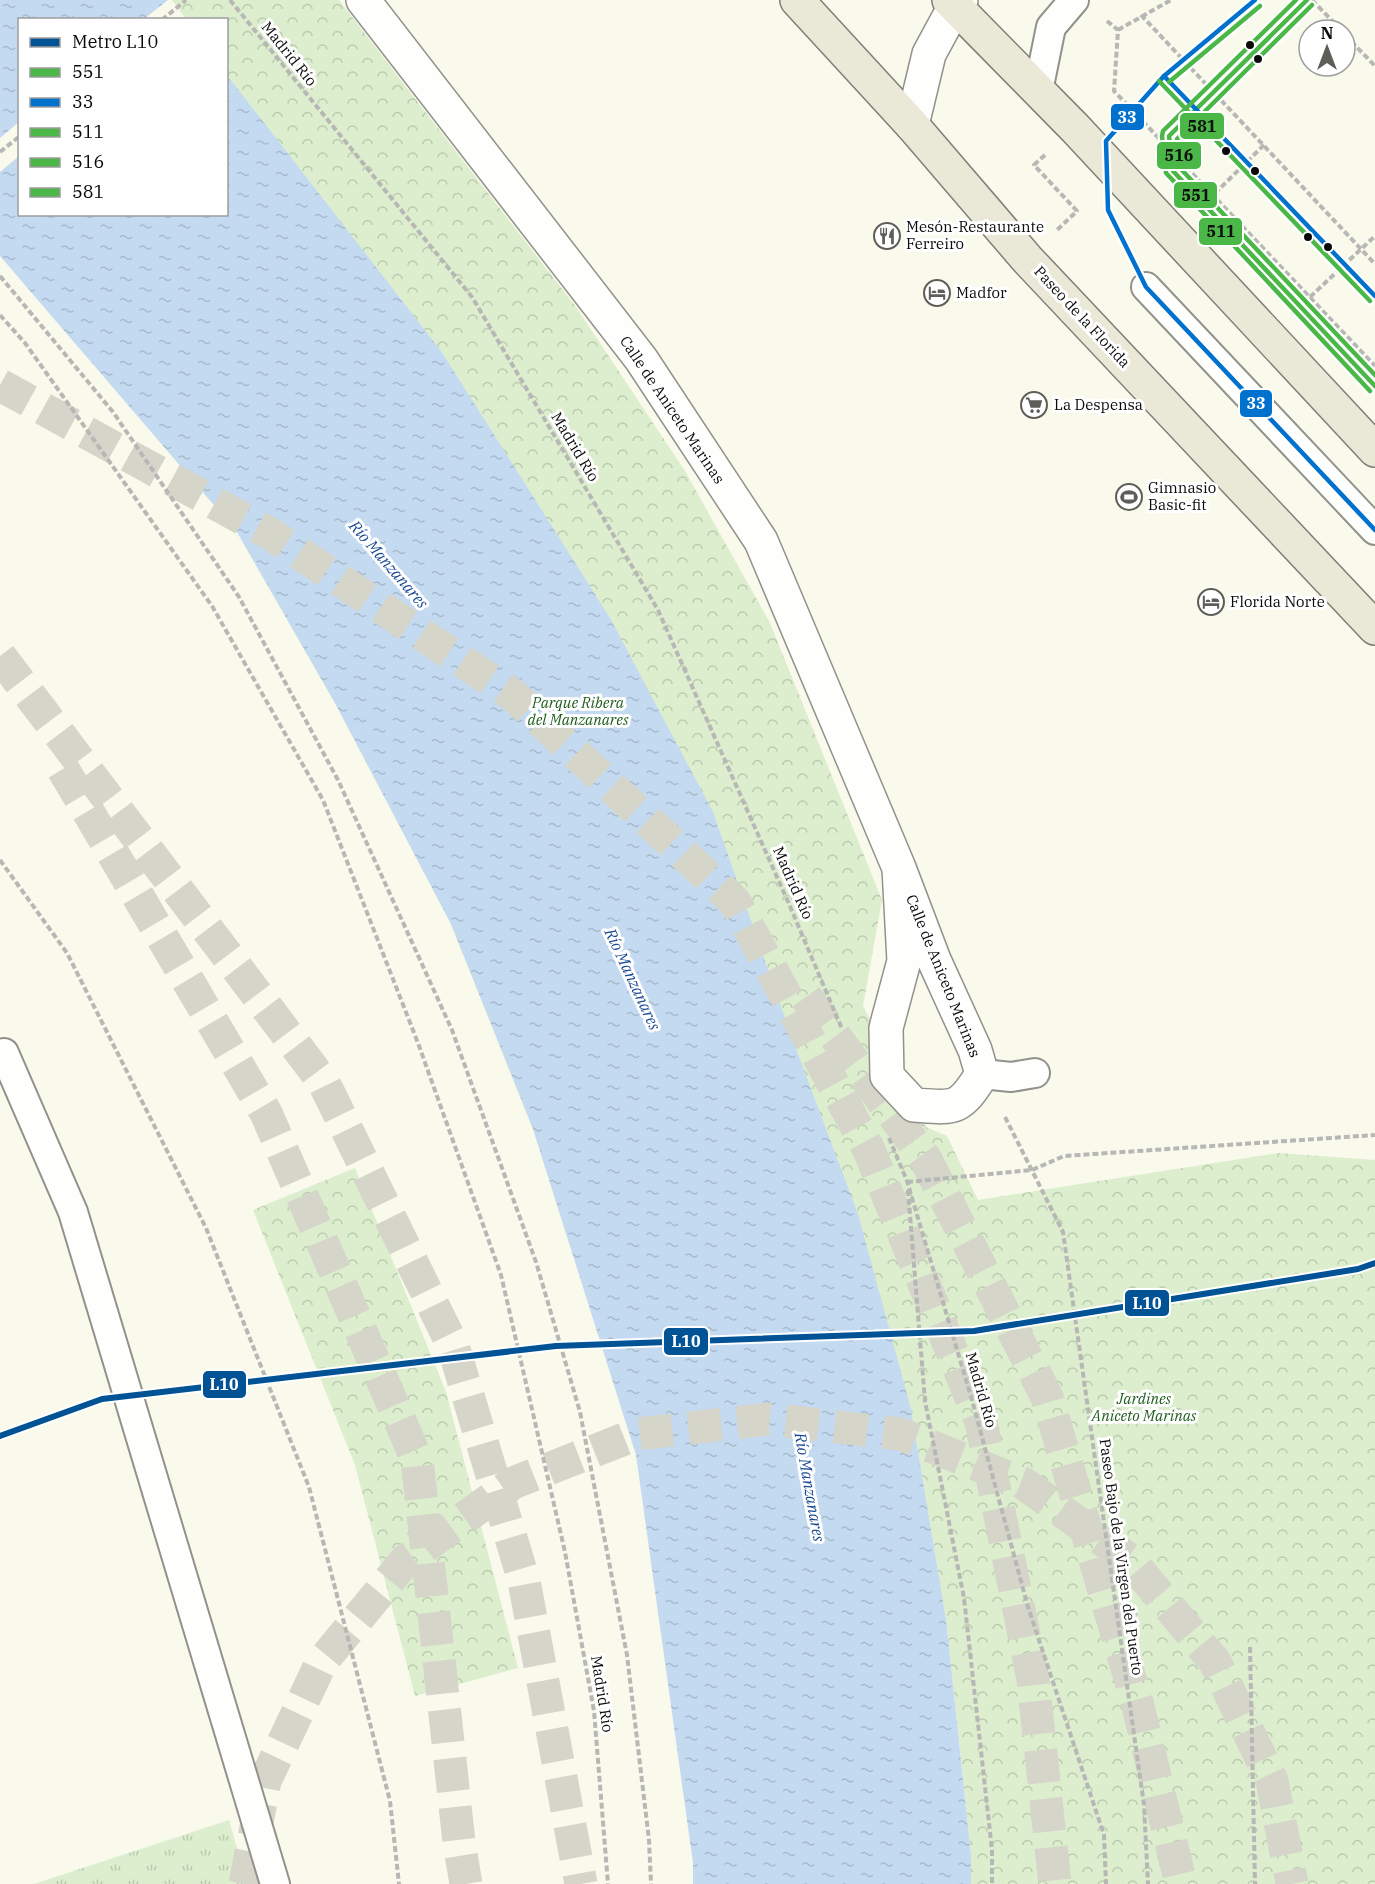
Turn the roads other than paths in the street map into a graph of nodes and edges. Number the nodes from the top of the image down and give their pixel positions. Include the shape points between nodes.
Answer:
1 (363, 0) edge
2 (797, 0) edge
3 (1074, 0) edge
4 (955, 2) edge
5 (1038, 91) junction
6 (912, 125) junction
7 (1146, 287) dead end
8 (1375, 450) edge
9 (1375, 530) edge
10 (1375, 628) edge
11 (899, 868) junction
12 (4, 1053) dead end
13 (1035, 1073) dead end
14 (982, 1074) junction
15 (275, 1884) edge

1 - 11 street, Calle de Aniceto Marinas via 641,359 761,542
2 - 6 main road, Paseo de la Florida
3 - 5 lane via 1051,27
4 - 5 main road
4 - 6 street via 929,54
5 - 8 main road
6 - 10 main road, Paseo de la Florida via 1027,259
7 - 9 lane
11 - 14 street, Calle de Aniceto Marinas
11 - 14 street, Calle de Aniceto Marinas via 904,961 886,1028 887,1076 914,1105 949,1108 968,1097
12 - 15 lane via 73,1212
13 - 14 lane via 1011,1077

